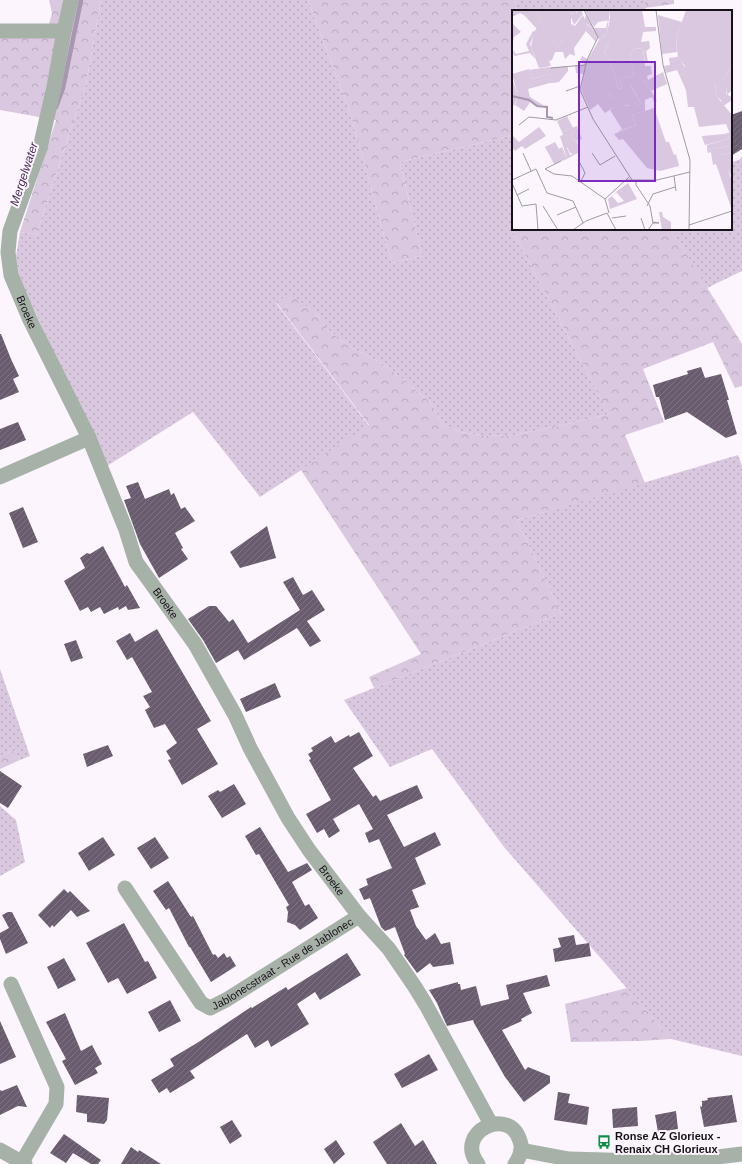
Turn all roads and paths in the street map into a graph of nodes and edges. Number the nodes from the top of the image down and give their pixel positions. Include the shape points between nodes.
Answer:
1 (71, 0) edge
2 (0, 31) edge
3 (64, 31) junction
4 (5, 232) edge
5 (89, 438) junction
6 (0, 477) edge
7 (125, 888) dead end
8 (359, 916) junction
9 (11, 984) dead end
10 (491, 1124) junction
11 (0, 1150) edge
12 (742, 1154) edge
13 (518, 1157) edge
14 (472, 1162) edge
15 (23, 1163) edge

1 - 3 street, Broeke
2 - 3 street
3 - 4 street, Broeke via 60,62 40,148
4 - 5 street, Broeke via 10,275
5 - 6 street
5 - 8 street, Broeke via 136,562 195,644 288,818
7 - 8 street, Jablonecstraat - Rue de Jablonec via 201,1003 210,1008
8 - 10 street, Broeke via 389,949 415,987
9 - 15 street via 56,1087 56,1104
10 - 13 street via 511,1128 519,1138
10 - 14 street via 474,1138
11 - 15 street
12 - 13 street via 641,1161

